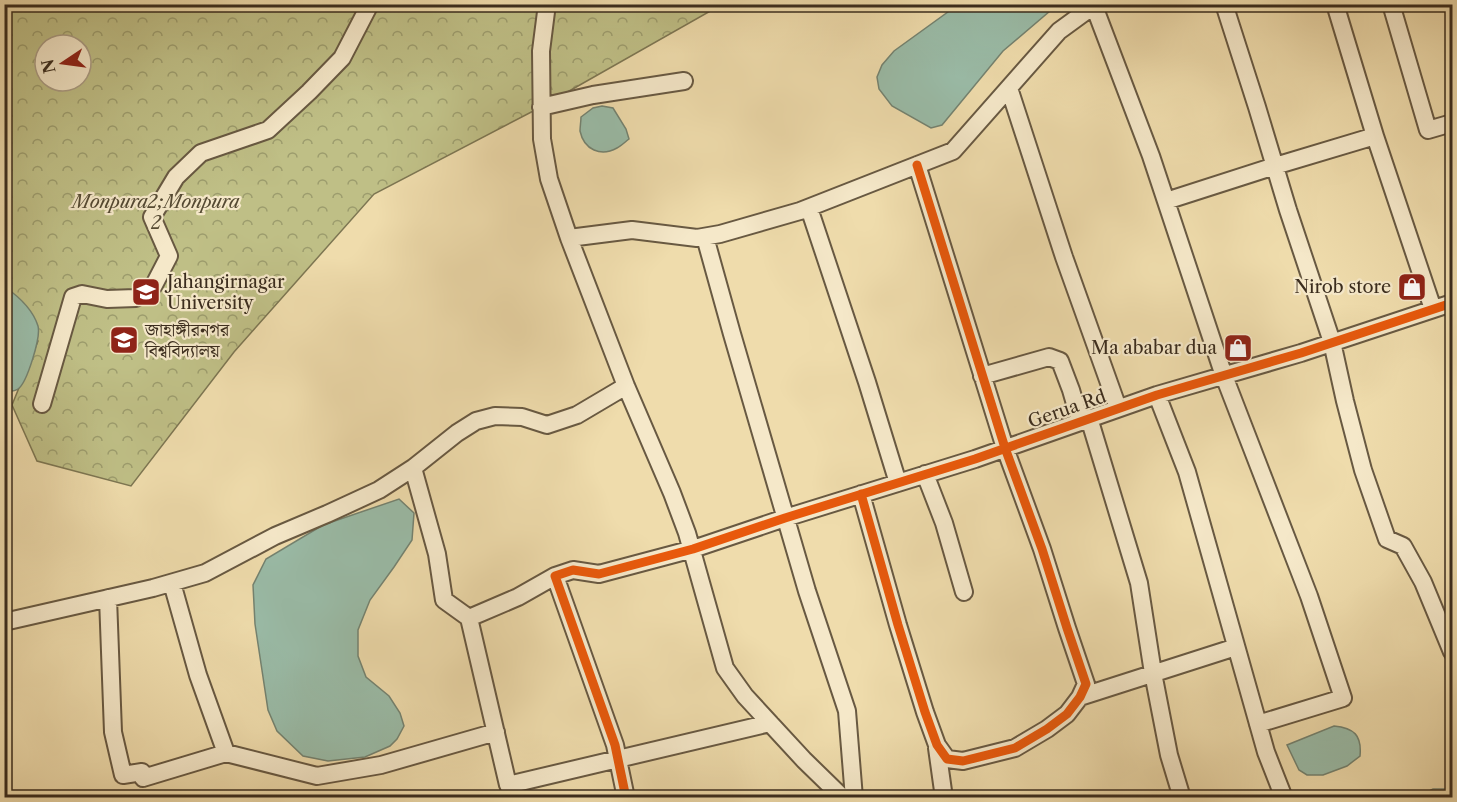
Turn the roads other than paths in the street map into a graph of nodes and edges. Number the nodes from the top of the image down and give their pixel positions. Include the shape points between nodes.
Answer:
1 (370, 4) edge
2 (547, 4) edge
3 (1224, 4) edge
4 (1335, 4) edge
5 (1391, 4) edge
6 (1095, 5) edge
7 (684, 81) dead end
8 (1009, 88) junction
9 (542, 107) junction
10 (1452, 123) edge
11 (1375, 136) junction
12 (917, 165) junction
13 (1275, 166) junction
14 (1166, 201) junction
15 (809, 208) junction
16 (705, 237) junction
17 (569, 238) junction
18 (1452, 303) edge
19 (1433, 309) junction
20 (1332, 342) junction
21 (982, 376) junction
22 (1224, 376) junction
23 (626, 386) junction
24 (1157, 395) junction
25 (42, 404) dead end
26 (1118, 408) junction
27 (1085, 420) junction
28 (1005, 448) junction
29 (413, 468) junction
30 (925, 474) junction
31 (898, 483) junction
32 (861, 494) junction
33 (785, 518) junction
34 (693, 549) junction
35 (555, 576) junction
36 (172, 583) junction
37 (964, 592) dead end
38 (108, 598) junction
39 (470, 618) junction
40 (4, 622) edge
41 (1236, 647) junction
42 (1452, 652) edge
43 (1153, 673) junction
44 (1080, 698) junction
45 (770, 723) junction
46 (1258, 724) junction
47 (496, 732) junction
48 (936, 745) junction
49 (226, 753) junction
50 (618, 760) junction
51 (626, 798) edge
52 (843, 798) edge
53 (854, 798) edge
54 (944, 798) edge
55 (1182, 798) edge
56 (1284, 798) edge

1 - 25 street via 342,58 268,130 201,153 176,177 152,217 169,256 154,285 136,298 107,299 82,294 73,297
2 - 9 street via 541,51
3 - 13 street
4 - 11 street
5 - 10 street via 1428,130
6 - 8 street via 1059,32
6 - 14 street
7 - 9 street
8 - 12 street via 953,151
8 - 26 street
9 - 17 street via 542,139 549,178
11 - 13 street
11 - 19 street
12 - 15 street
12 - 21 street
13 - 14 street
13 - 20 street
14 - 22 street
15 - 16 street
15 - 31 street
16 - 17 street via 632,230
16 - 33 street
17 - 23 street
18 - 19 street, Gerua Rd
19 - 20 street, Gerua Rd
20 - 22 street, Gerua Rd
20 - 42 street via 1363,470 1387,539 1403,546 1423,582
21 - 27 street via 1049,357 1060,361
21 - 28 street
22 - 24 street, Gerua Rd
22 - 46 street via 1309,596 1343,698
23 - 29 street via 577,415 547,425 522,417 495,416 476,421
23 - 34 street
24 - 26 street, Gerua Rd
24 - 41 street via 1186,472
26 - 27 street, Gerua Rd
27 - 28 street, Gerua Rd
27 - 43 street via 1138,583
28 - 30 street, Gerua Rd
28 - 44 street via 1086,684
29 - 36 street via 379,490 275,536 206,573
29 - 39 street via 437,554 444,600
30 - 31 street, Gerua Rd
30 - 37 street
31 - 32 street, Gerua Rd
32 - 33 street, Gerua Rd
32 - 48 street
33 - 34 street, Gerua Rd
33 - 53 street via 847,711
34 - 35 street, Gerua Rd via 599,574 573,570
34 - 45 street via 725,668
35 - 39 street
35 - 50 street
36 - 38 street
36 - 49 street via 198,675
38 - 40 street
38 - 49 street via 113,732 123,776 142,772 143,777
39 - 47 street
41 - 43 street
41 - 46 street
43 - 44 street
43 - 55 street
44 - 48 street via 1067,714 1015,748 963,761 947,759
45 - 50 street
45 - 52 street
46 - 56 street
47 - 49 street via 381,765 317,776
47 - 50 street via 508,785
48 - 54 street
50 - 51 street

